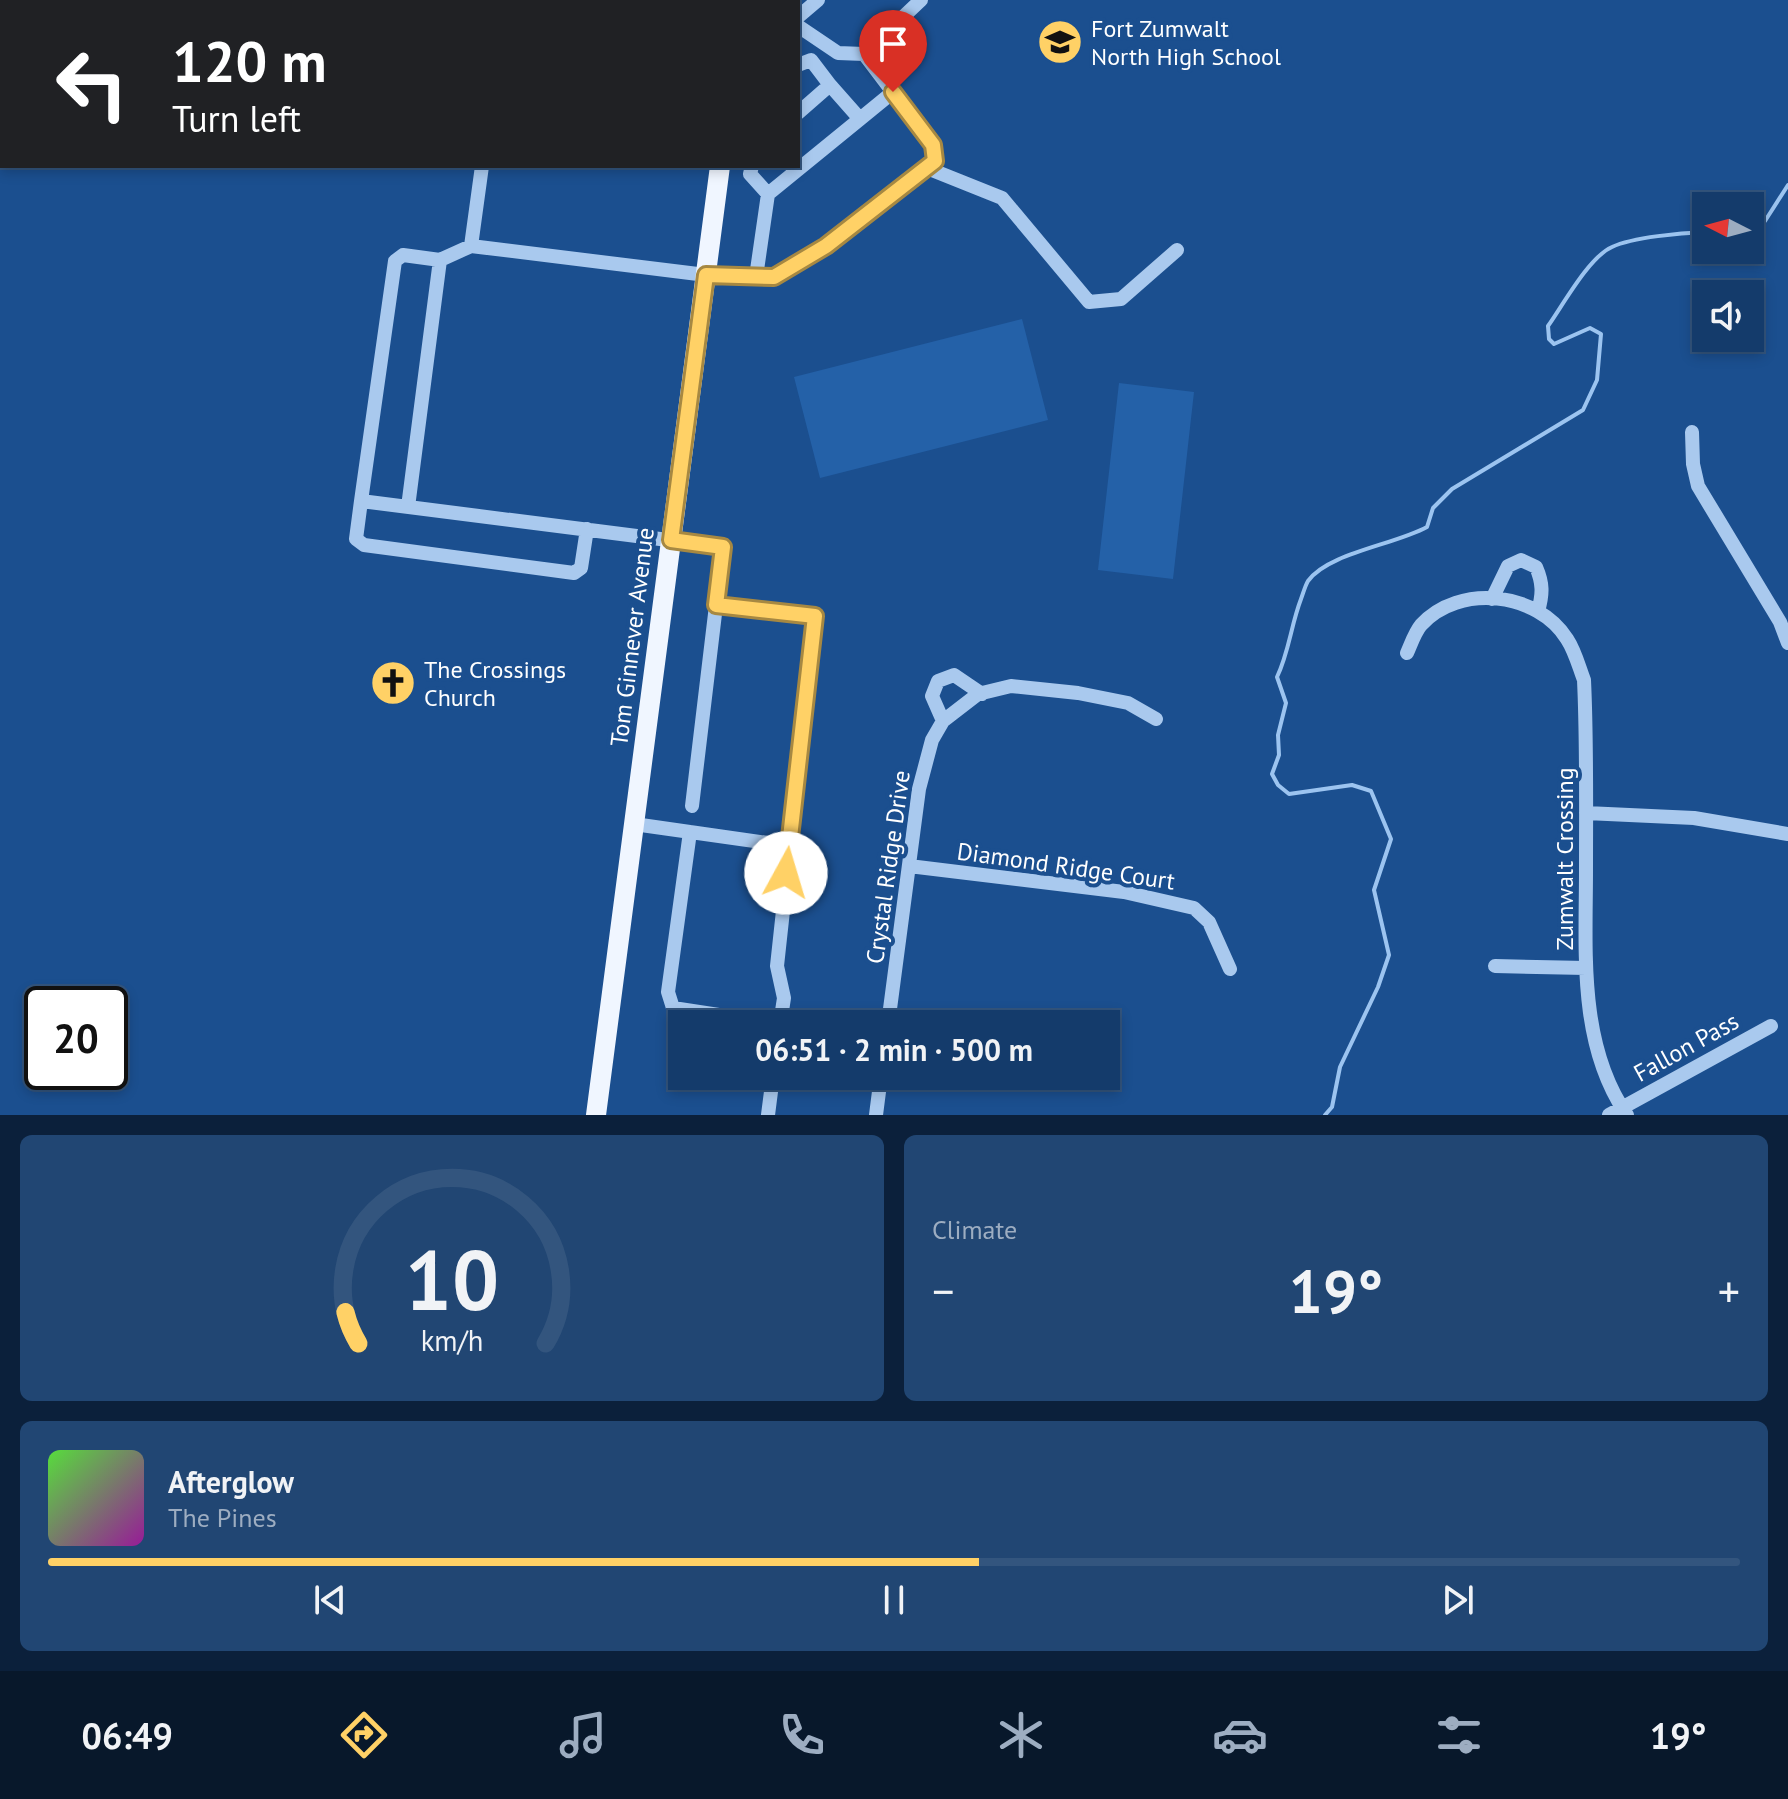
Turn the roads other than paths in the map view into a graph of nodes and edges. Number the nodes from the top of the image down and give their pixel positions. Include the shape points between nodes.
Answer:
1 (818, 0) edge
2 (921, 0) edge
3 (800, 15) edge
4 (800, 27) edge
5 (864, 54) junction
6 (800, 64) edge
7 (830, 85) junction
8 (893, 92) junction
9 (800, 111) edge
10 (860, 119) junction
11 (482, 168) edge
12 (720, 168) edge
13 (752, 168) edge
14 (800, 168) edge
15 (800, 168) edge
16 (927, 168) junction
17 (768, 194) junction
18 (471, 246) junction
19 (1177, 250) dead end
20 (440, 260) junction
21 (706, 275) junction
22 (756, 277) junction
23 (1692, 432) dead end
24 (361, 501) junction
25 (408, 507) junction
26 (587, 529) junction
27 (671, 540) junction
28 (1492, 599) junction
29 (716, 605) junction
30 (1538, 611) junction
31 (1788, 643) edge
32 (1407, 653) dead end
33 (982, 694) junction
34 (1156, 719) dead end
35 (943, 721) junction
36 (692, 806) dead end
37 (1586, 813) junction
38 (634, 824) junction
39 (1787, 829) edge
40 (690, 832) junction
41 (789, 846) junction
42 (909, 866) junction
43 (1495, 966) dead end
44 (1586, 968) junction
45 (1230, 969) dead end
46 (686, 1010) edge
47 (782, 1010) edge
48 (890, 1010) edge
49 (1771, 1026) dead end
50 (771, 1090) edge
51 (879, 1090) edge
52 (1619, 1113) edge
53 (596, 1115) edge
54 (768, 1115) edge
55 (876, 1115) edge

1 - 3 street
2 - 5 street
4 - 5 street via 838,53
5 - 8 street
6 - 7 street via 811,60
7 - 9 street
7 - 10 street
8 - 10 street
8 - 16 street via 933,145 935,161
10 - 14 street
11 - 18 street
12 - 21 main road, Tom Ginnever Avenue
13 - 17 street via 750,174
15 - 17 street
16 - 19 street via 1002,198 1089,302 1121,299
16 - 22 street via 826,246 774,277
17 - 22 street
18 - 20 street
18 - 21 street
20 - 24 street via 403,255 395,261
20 - 25 street
21 - 22 street
21 - 27 main road, Tom Ginnever Avenue
23 - 31 street via 1698,486
24 - 25 street
24 - 26 street via 356,539 364,545 574,573 581,568
25 - 26 street
26 - 27 street
27 - 29 street via 723,547
27 - 38 main road, Tom Ginnever Avenue
28 - 30 street, Zumwalt Crossing via 1518,601
28 - 30 street via 1508,566 1521,560 1536,567 1542,581
28 - 32 street, Zumwalt Crossing via 1472,598 1441,609 1420,626
29 - 36 street
29 - 41 street via 815,616
30 - 37 street, Zumwalt Crossing via 1567,639 1584,680
33 - 34 street via 1011,686 1078,693 1128,703
33 - 35 street
33 - 35 street via 954,675 938,681 932,696
35 - 42 street, Crystal Ridge Drive via 932,740 919,789
37 - 39 street
37 - 44 street, Zumwalt Crossing
38 - 40 street
38 - 53 main road, Tom Ginnever Avenue
40 - 41 street
40 - 46 street via 668,992 673,1008
41 - 47 street via 777,966
42 - 45 street, Diamond Ridge Court via 1124,892 1194,908 1209,922
42 - 48 street, Crystal Ridge Drive
43 - 44 street
44 - 52 street, Zumwalt Crossing via 1590,1016
49 - 52 street, Fallon Pass
50 - 54 street
51 - 55 street

